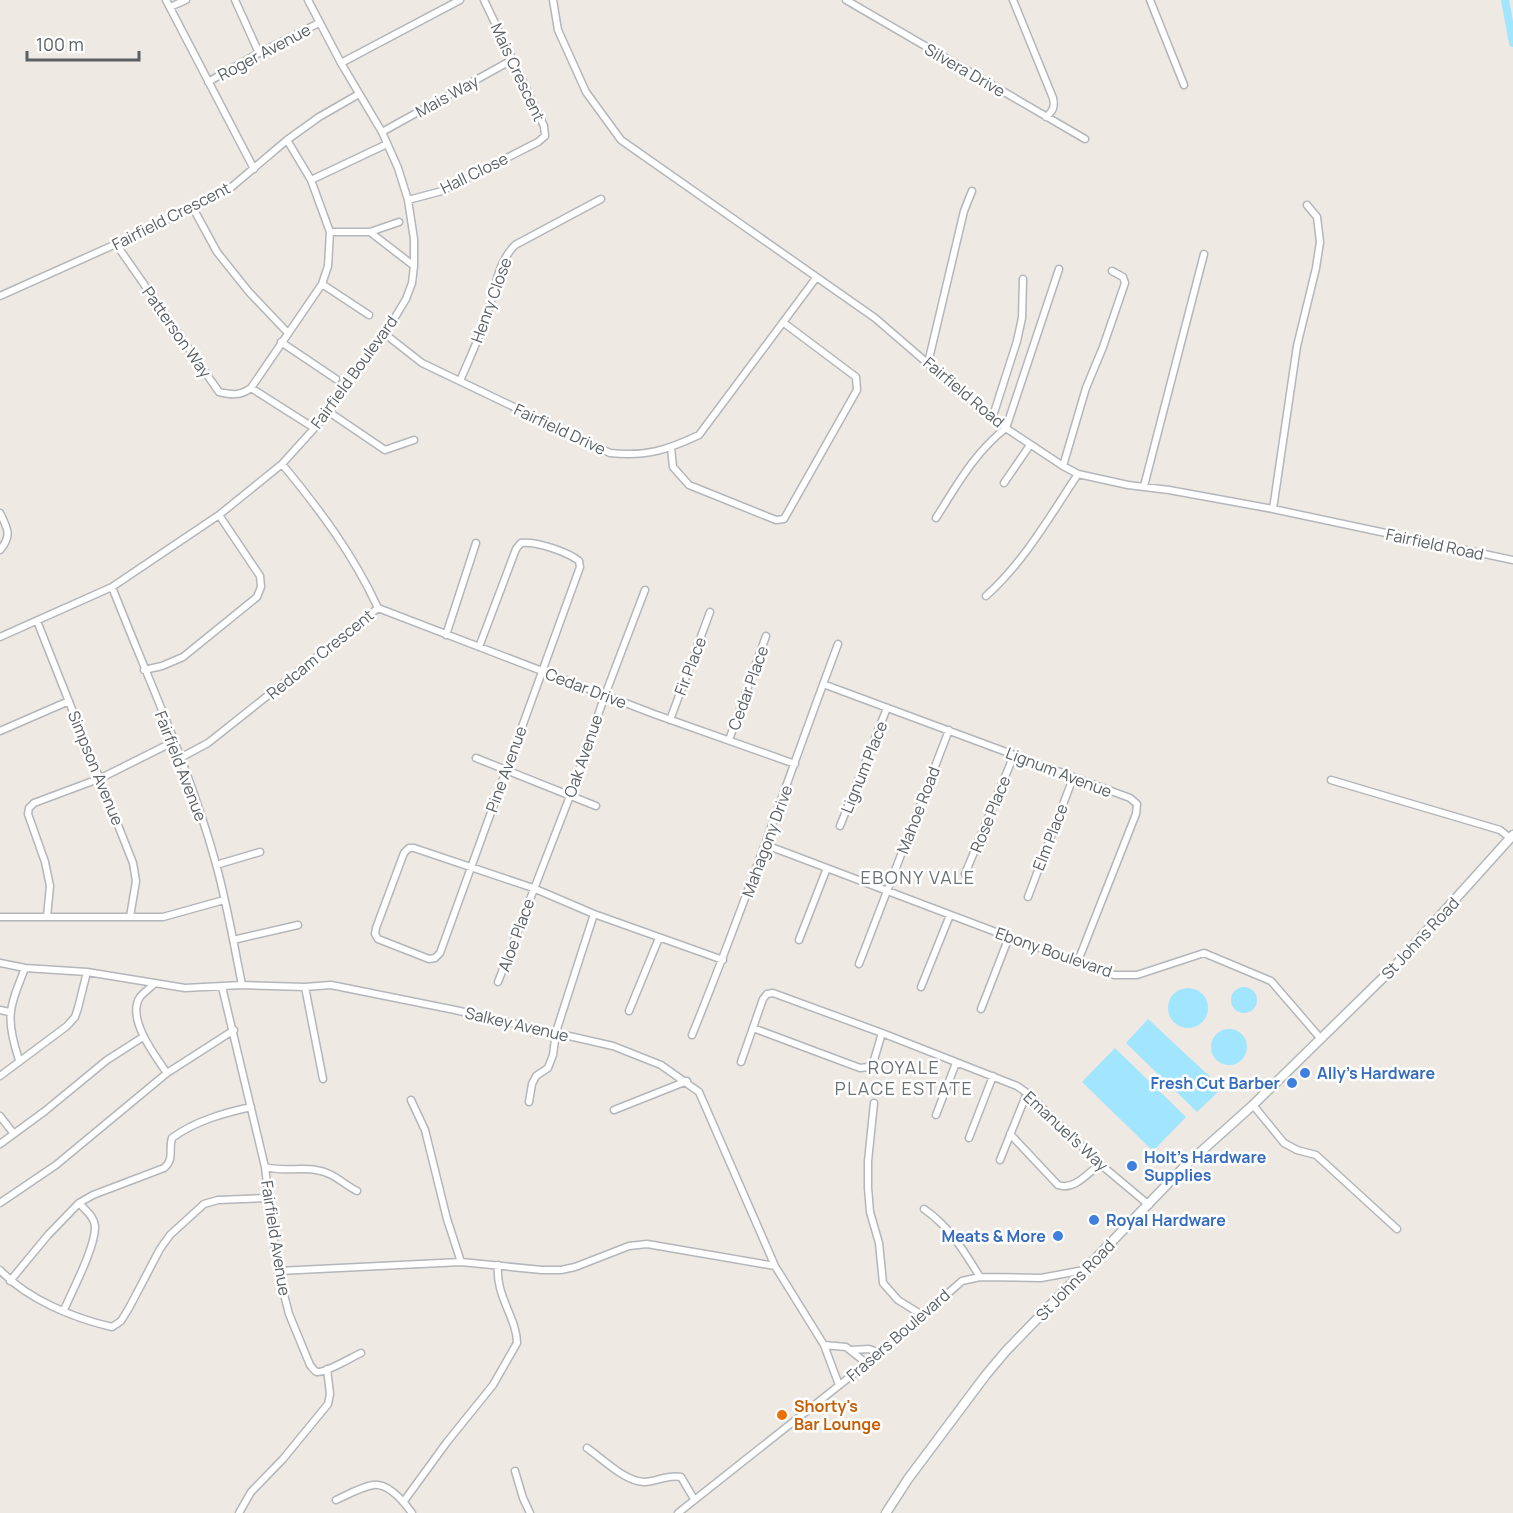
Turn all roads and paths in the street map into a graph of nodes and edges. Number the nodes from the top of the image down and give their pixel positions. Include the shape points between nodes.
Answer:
1 (166, 0) edge
2 (186, 0) edge
3 (235, 0) edge
4 (308, 0) edge
5 (460, 0) edge
6 (484, 0) edge
7 (553, 0) edge
8 (846, 0) edge
9 (1013, 0) edge
10 (1150, 0) edge
11 (170, 8) junction
12 (319, 23) junction
13 (259, 53) junction
14 (513, 60) junction
15 (341, 63) junction
16 (208, 82) junction
17 (1184, 85) dead end
18 (359, 94) junction
19 (1046, 117) junction
20 (382, 132) junction
21 (1085, 139) dead end
22 (287, 140) junction
23 (538, 142) joint
24 (387, 144) junction
25 (254, 169) junction
26 (311, 180) junction
27 (972, 191) dead end
28 (601, 199) dead end
29 (408, 200) junction
30 (1307, 205) dead end
31 (193, 208) junction
32 (399, 222) dead end
33 (330, 232) junction
34 (370, 232) junction
35 (116, 244) junction
36 (1204, 254) dead end
37 (414, 266) junction
38 (1059, 270) dead end
39 (1112, 271) dead end
40 (816, 278) junction
41 (1023, 279) dead end
42 (322, 284) junction
43 (0, 296) edge
44 (369, 315) dead end
45 (784, 323) junction
46 (288, 333) junction
47 (385, 334) junction
48 (281, 342) junction
49 (928, 363) junction
50 (336, 379) dead end
51 (460, 381) junction
52 (251, 388) junction
53 (329, 412) junction
54 (993, 419) junction
55 (314, 428) junction
56 (1006, 428) junction
57 (414, 440) dead end
58 (1030, 445) junction
59 (671, 448) junction
60 (282, 465) junction
61 (1063, 466) junction
62 (1078, 474) junction
63 (1004, 483) dead end
64 (1144, 486) junction
65 (1273, 509) junction
66 (0, 513) edge
67 (219, 515) junction
68 (936, 518) dead end
69 (476, 543) dead end
70 (0, 550) edge
71 (1513, 560) edge
72 (112, 587) junction
73 (645, 590) dead end
74 (986, 596) dead end
75 (378, 608) junction
76 (710, 612) dead end
77 (37, 621) junction
78 (446, 635) junction
79 (766, 636) dead end
80 (0, 637) edge
81 (838, 644) dead end
82 (479, 647) junction
83 (144, 670) junction
84 (543, 672) junction
85 (823, 684) junction
86 (605, 695) junction
87 (69, 701) junction
88 (887, 708) junction
89 (670, 720) junction
90 (949, 730) junction
91 (0, 731) edge
92 (729, 740) junction
93 (173, 742) junction
94 (1014, 755) junction
95 (180, 758) junction
96 (476, 758) dead end
97 (795, 764) junction
98 (506, 769) junction
99 (100, 778) junction
100 (1073, 778) junction
101 (1331, 780) dead end
102 (570, 796) junction
103 (596, 806) dead end
104 (840, 826) dead end
105 (1512, 836) edge
106 (766, 845) junction
107 (260, 852) dead end
108 (216, 865) junction
109 (472, 868) junction
110 (827, 868) junction
111 (965, 874) dead end
112 (533, 888) junction
113 (887, 890) junction
114 (1028, 897) dead end
115 (224, 900) junction
116 (594, 914) junction
117 (950, 915) junction
118 (47, 916) junction
119 (0, 917) edge
120 (130, 917) junction
121 (298, 925) dead end
122 (1008, 937) junction
123 (659, 938) junction
124 (233, 940) junction
125 (799, 940) dead end
126 (723, 960) junction
127 (1078, 961) junction
128 (0, 963) edge
129 (859, 964) dead end
130 (25, 968) junction
131 (87, 972) junction
132 (498, 982) dead end
133 (154, 984) junction
134 (242, 985) junction
135 (222, 987) junction
136 (305, 987) junction
137 (921, 987) dead end
138 (981, 1009) dead end
139 (0, 1010) edge
140 (629, 1011) dead end
141 (9, 1012) junction
142 (753, 1028) junction
143 (234, 1030) junction
144 (556, 1032) junction
145 (882, 1033) junction
146 (692, 1035) dead end
147 (143, 1037) junction
148 (1322, 1039) junction
149 (19, 1060) junction
150 (741, 1062) dead end
151 (956, 1063) junction
152 (167, 1074) junction
153 (0, 1076) edge
154 (993, 1076) junction
155 (323, 1079) dead end
156 (687, 1082) junction
157 (1027, 1093) junction
158 (411, 1100) dead end
159 (529, 1101) dead end
160 (874, 1102) dead end
161 (1253, 1105) junction
162 (251, 1107) junction
163 (614, 1110) dead end
164 (936, 1115) dead end
165 (0, 1116) edge
166 (14, 1134) junction
167 (1010, 1134) junction
168 (969, 1138) dead end
169 (0, 1144) edge
170 (1000, 1160) dead end
171 (1100, 1164) junction
172 (264, 1167) junction
173 (357, 1191) dead end
174 (268, 1198) junction
175 (0, 1203) edge
176 (79, 1203) junction
177 (1149, 1205) junction
178 (924, 1209) dead end
179 (1397, 1229) dead end
180 (461, 1262) junction
181 (498, 1265) junction
182 (775, 1266) junction
183 (1087, 1269) junction
184 (0, 1270) edge
185 (278, 1271) junction
186 (980, 1276) junction
187 (10, 1281) junction
188 (64, 1310) junction
189 (922, 1315) junction
190 (824, 1345) junction
191 (851, 1350) junction
192 (361, 1353) dead end
193 (879, 1353) junction
194 (866, 1362) junction
195 (327, 1369) junction
196 (840, 1385) junction
197 (587, 1449) dead end
198 (515, 1471) dead end
199 (694, 1499) junction
200 (336, 1500) dead end
201 (404, 1501) junction
202 (240, 1513) edge
203 (412, 1513) edge
204 (530, 1513) edge
205 (678, 1513) edge
206 (886, 1513) edge

1 - 11 street
2 - 11 street
3 - 13 street
4 - 12 street, Fairfield Boulevard
5 - 15 street
6 - 14 street, Mais Crescent
7 - 40 street, Fairfield Road via 558,30 586,92 621,140
8 - 19 street, Silvera Drive
9 - 19 street via 1053,98 1052,112
10 - 17 street
11 - 16 street
12 - 13 street, Roger Avenue
12 - 15 street, Fairfield Boulevard
13 - 16 street, Roger Avenue
14 - 20 street, Mais Way
14 - 23 street, Mais Crescent via 544,126 545,136
15 - 18 street, Fairfield Boulevard
16 - 25 street
18 - 20 street, Fairfield Boulevard
18 - 22 street, Fairfield Crescent
19 - 21 street, Silvera Drive
20 - 24 street, Fairfield Boulevard
22 - 25 street, Fairfield Crescent
22 - 26 street
23 - 29 street, Hall Close via 442,191
24 - 26 street
24 - 29 street, Fairfield Boulevard
25 - 31 street, Fairfield Crescent via 228,190
26 - 33 street
27 - 49 street
28 - 51 street, Henry Close via 515,244 506,254 496,276 488,314
29 - 37 street, Fairfield Boulevard
30 - 65 street via 1317,218 1320,242 1297,346
31 - 35 street, Fairfield Crescent
31 - 46 street via 217,252
32 - 34 street
33 - 34 street
33 - 42 street via 328,266
34 - 37 street
35 - 43 street, Fairfield Crescent
35 - 52 street, Patterson Way via 219,392 243,394
36 - 64 street
37 - 47 street, Fairfield Boulevard via 406,299
38 - 56 street
39 - 61 street via 1123,277 1125,283 1086,388
40 - 45 street, Fairfield Drive
40 - 49 street, Fairfield Road via 875,318
41 - 54 street via 1022,318
42 - 44 street
42 - 46 street
45 - 59 street, Fairfield Drive via 699,435
45 - 59 street via 856,377 858,384 784,519 776,520 689,485 673,467
46 - 48 street
47 - 51 street, Fairfield Drive via 422,363
47 - 53 street, Fairfield Boulevard
48 - 50 street
48 - 52 street
49 - 54 street, Fairfield Road
51 - 59 street, Fairfield Drive via 610,453 632,455
52 - 55 street
53 - 55 street, Fairfield Boulevard
53 - 57 street via 385,450
54 - 56 street, Fairfield Road
55 - 60 street, Fairfield Boulevard
56 - 58 street, Fairfield Road
56 - 68 street via 989,441 970,465
58 - 61 street, Fairfield Road
58 - 63 street
60 - 67 street, Fairfield Boulevard
60 - 75 street, Redcam Crescent via 342,543
61 - 62 street, Fairfield Road
62 - 64 street, Fairfield Road
62 - 74 street via 1024,554
64 - 65 street, Fairfield Road
65 - 71 street, Fairfield Road
66 - 70 street via 7,528 7,541
67 - 72 street, Fairfield Boulevard
67 - 83 street via 260,576 257,597 183,657
69 - 78 street
72 - 77 street, Fairfield Boulevard
72 - 83 street, Fairfield Avenue
73 - 86 street, Oak Avenue
75 - 78 street, Cedar Drive
75 - 95 street, Redcam Crescent via 208,743
76 - 89 street, Fir Place
77 - 80 street, Fairfield Boulevard
77 - 87 street, Simpson Avenue
78 - 82 street, Cedar Drive
79 - 92 street, Cedar Place
81 - 85 street, Mahagony Drive
82 - 84 street, Cedar Drive
82 - 84 street, Pine Avenue via 521,543 573,555 580,567
83 - 93 street, Fairfield Avenue
84 - 86 street, Cedar Drive
84 - 98 street, Pine Avenue
85 - 88 street, Lignum Avenue
85 - 97 street, Mahagony Drive
86 - 89 street, Cedar Drive
86 - 102 street, Oak Avenue
87 - 91 street
87 - 99 street, Simpson Avenue
88 - 90 street, Lignum Avenue
88 - 104 street, Lignum Place
89 - 92 street, Cedar Drive
90 - 94 street, Lignum Avenue
90 - 113 street, Mahoe Road
92 - 97 street, Cedar Drive
93 - 95 street, Fairfield Avenue
93 - 99 street
94 - 100 street, Lignum Avenue
94 - 111 street, Rose Place
95 - 108 street, Fairfield Avenue
96 - 98 street
97 - 106 street, Mahagony Drive
98 - 102 street
98 - 109 street, Pine Avenue
99 - 118 street via 29,808 50,886
99 - 120 street, Simpson Avenue via 133,863 136,881
100 - 114 street, Elm Place
100 - 127 street, Lignum Avenue via 1137,804
101 - 105 street
102 - 103 street
102 - 112 street, Oak Avenue
105 - 148 main road, St Johns Road via 1395,966
106 - 110 street, Ebony Boulevard
106 - 126 street, Mahagony Drive
107 - 108 street
108 - 115 street, Fairfield Avenue
109 - 109 street, Pine Avenue via 435,958 378,939 376,928 409,848
109 - 112 street
110 - 113 street, Ebony Boulevard
110 - 125 street
112 - 116 street
112 - 132 street, Aloe Place
113 - 117 street, Ebony Boulevard
113 - 129 street, Mahoe Road
115 - 120 street via 163,917
115 - 124 street, Fairfield Avenue
116 - 123 street
116 - 144 street
117 - 122 street, Ebony Boulevard
117 - 137 street
118 - 119 street
118 - 120 street
121 - 124 street
122 - 127 street, Ebony Boulevard
122 - 138 street
123 - 126 street
123 - 140 street
124 - 134 street, Fairfield Avenue
126 - 146 street, Mahagony Drive
127 - 148 street, Ebony Boulevard via 1114,975 1137,975 1204,952 1271,981
128 - 130 street, Salkey Avenue
130 - 131 street, Salkey Avenue
130 - 141 street
131 - 133 street, Salkey Avenue
131 - 149 street via 75,1017
133 - 135 street, Salkey Avenue
133 - 147 street via 141,997 136,1011
134 - 135 street, Salkey Avenue
134 - 136 street, Salkey Avenue
135 - 143 street, Fairfield Avenue
136 - 144 street, Salkey Avenue via 331,985
136 - 155 street
139 - 141 street
141 - 149 street
142 - 145 street, Emanuel's Way via 763,999 773,993
142 - 145 street via 860,1068 868,1067 874,1060
142 - 150 street
143 - 152 street
143 - 162 street, Fairfield Avenue
144 - 156 street, Salkey Avenue via 613,1046 661,1065
144 - 159 street via 548,1068 532,1084
145 - 151 street, Emanuel's Way
147 - 152 street
147 - 166 street via 106,1060
148 - 161 main road, St Johns Road
149 - 153 street
151 - 154 street, Emanuel's Way
151 - 164 street
152 - 175 street via 56,1165
154 - 157 street, Emanuel's Way
154 - 168 street
156 - 163 street
156 - 182 street, Salkey Avenue via 699,1092
157 - 167 street
157 - 171 street, Emanuel's Way
158 - 180 street via 425,1130
160 - 189 street via 868,1188 884,1283 898,1300
161 - 177 main road, St Johns Road via 1187,1164
161 - 179 street via 1284,1143 1316,1155
162 - 172 street, Fairfield Avenue
162 - 176 street via 222,1114 178,1133 172,1138 172,1156 164,1168
165 - 166 street
166 - 169 street
167 - 170 street
167 - 171 street via 1066,1188
171 - 177 street, Emanuel's Way
172 - 173 street via 288,1171 315,1169 337,1177
172 - 174 street, Fairfield Avenue
174 - 185 street, Fairfield Avenue
174 - 188 street via 204,1204 170,1234 121,1321 112,1327
176 - 187 street
176 - 188 street via 95,1225
177 - 183 main road, St Johns Road
178 - 186 street via 947,1228
180 - 181 street
180 - 185 street
181 - 182 street via 561,1270 629,1246 647,1244
181 - 201 street via 501,1294 517,1343 493,1385
182 - 190 street, Salkey Avenue
183 - 186 street, Frasers Boulevard via 1041,1278
183 - 206 main road, St Johns Road via 985,1376
184 - 187 street
185 - 195 street, Fairfield Avenue via 289,1314 310,1365 319,1372
186 - 189 street, Frasers Boulevard via 962,1281
187 - 188 street
189 - 193 street, Frasers Boulevard
190 - 191 street
190 - 196 street, Salkey Avenue
191 - 193 street
191 - 194 street
192 - 195 street
193 - 194 street, Frasers Boulevard
194 - 196 street, Frasers Boulevard
195 - 202 street via 328,1404 251,1492
196 - 199 street, Frasers Boulevard
197 - 199 street via 638,1480 681,1477
198 - 204 street
199 - 205 street, Frasers Boulevard
200 - 201 street via 373,1485
201 - 203 street

